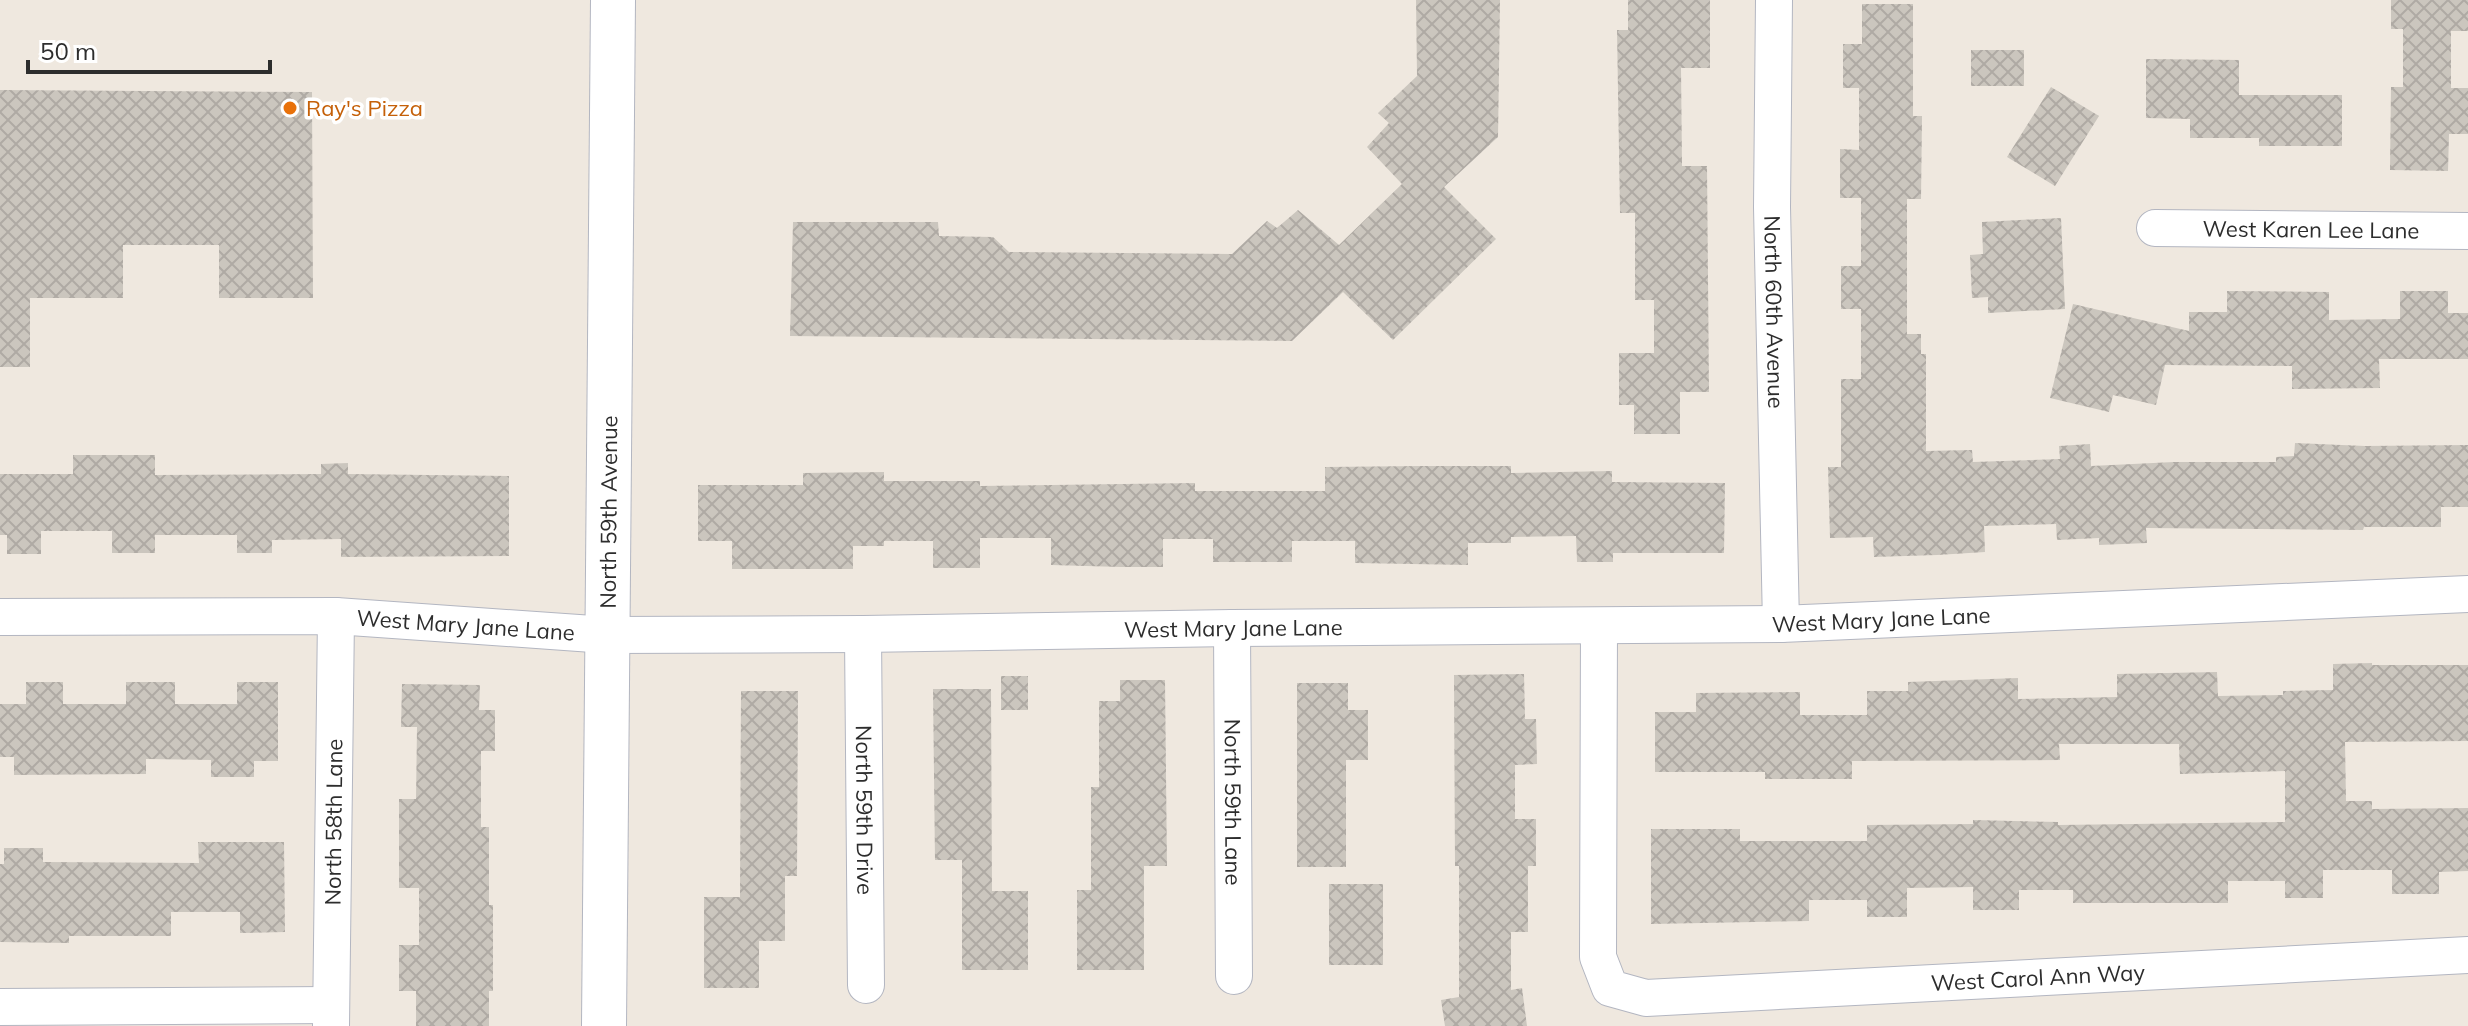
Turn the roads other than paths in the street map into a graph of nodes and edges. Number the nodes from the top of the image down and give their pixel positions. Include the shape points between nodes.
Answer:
1 (613, 0) edge
2 (1774, 0) edge
3 (2155, 228) dead end
4 (2468, 231) edge
5 (2468, 594) edge
6 (336, 616) junction
7 (0, 617) edge
8 (1781, 624) junction
9 (1599, 626) junction
10 (1232, 628) junction
11 (863, 634) junction
12 (607, 635) junction
13 (2468, 955) edge
14 (1234, 976) dead end
15 (866, 985) dead end
16 (0, 1007) edge
17 (331, 1016) edge
18 (604, 1026) edge

1 - 12 main road, North 59th Avenue
2 - 8 street, North 60th Avenue via 1772,207
3 - 4 street, West Karen Lee Lane
5 - 8 street, West Mary Jane Lane
6 - 7 street, West Mary Jane Lane
6 - 12 street, West Mary Jane Lane
6 - 17 street, North 58th Lane
8 - 9 street, West Mary Jane Lane
9 - 10 street, West Mary Jane Lane
9 - 13 street, West Carol Ann Way via 1598,957 1610,988 1646,998
10 - 11 street, West Mary Jane Lane
10 - 14 street, North 59th Lane
11 - 12 street, West Mary Jane Lane
11 - 15 street, North 59th Drive
12 - 18 main road, North 59th Avenue
16 - 17 street

